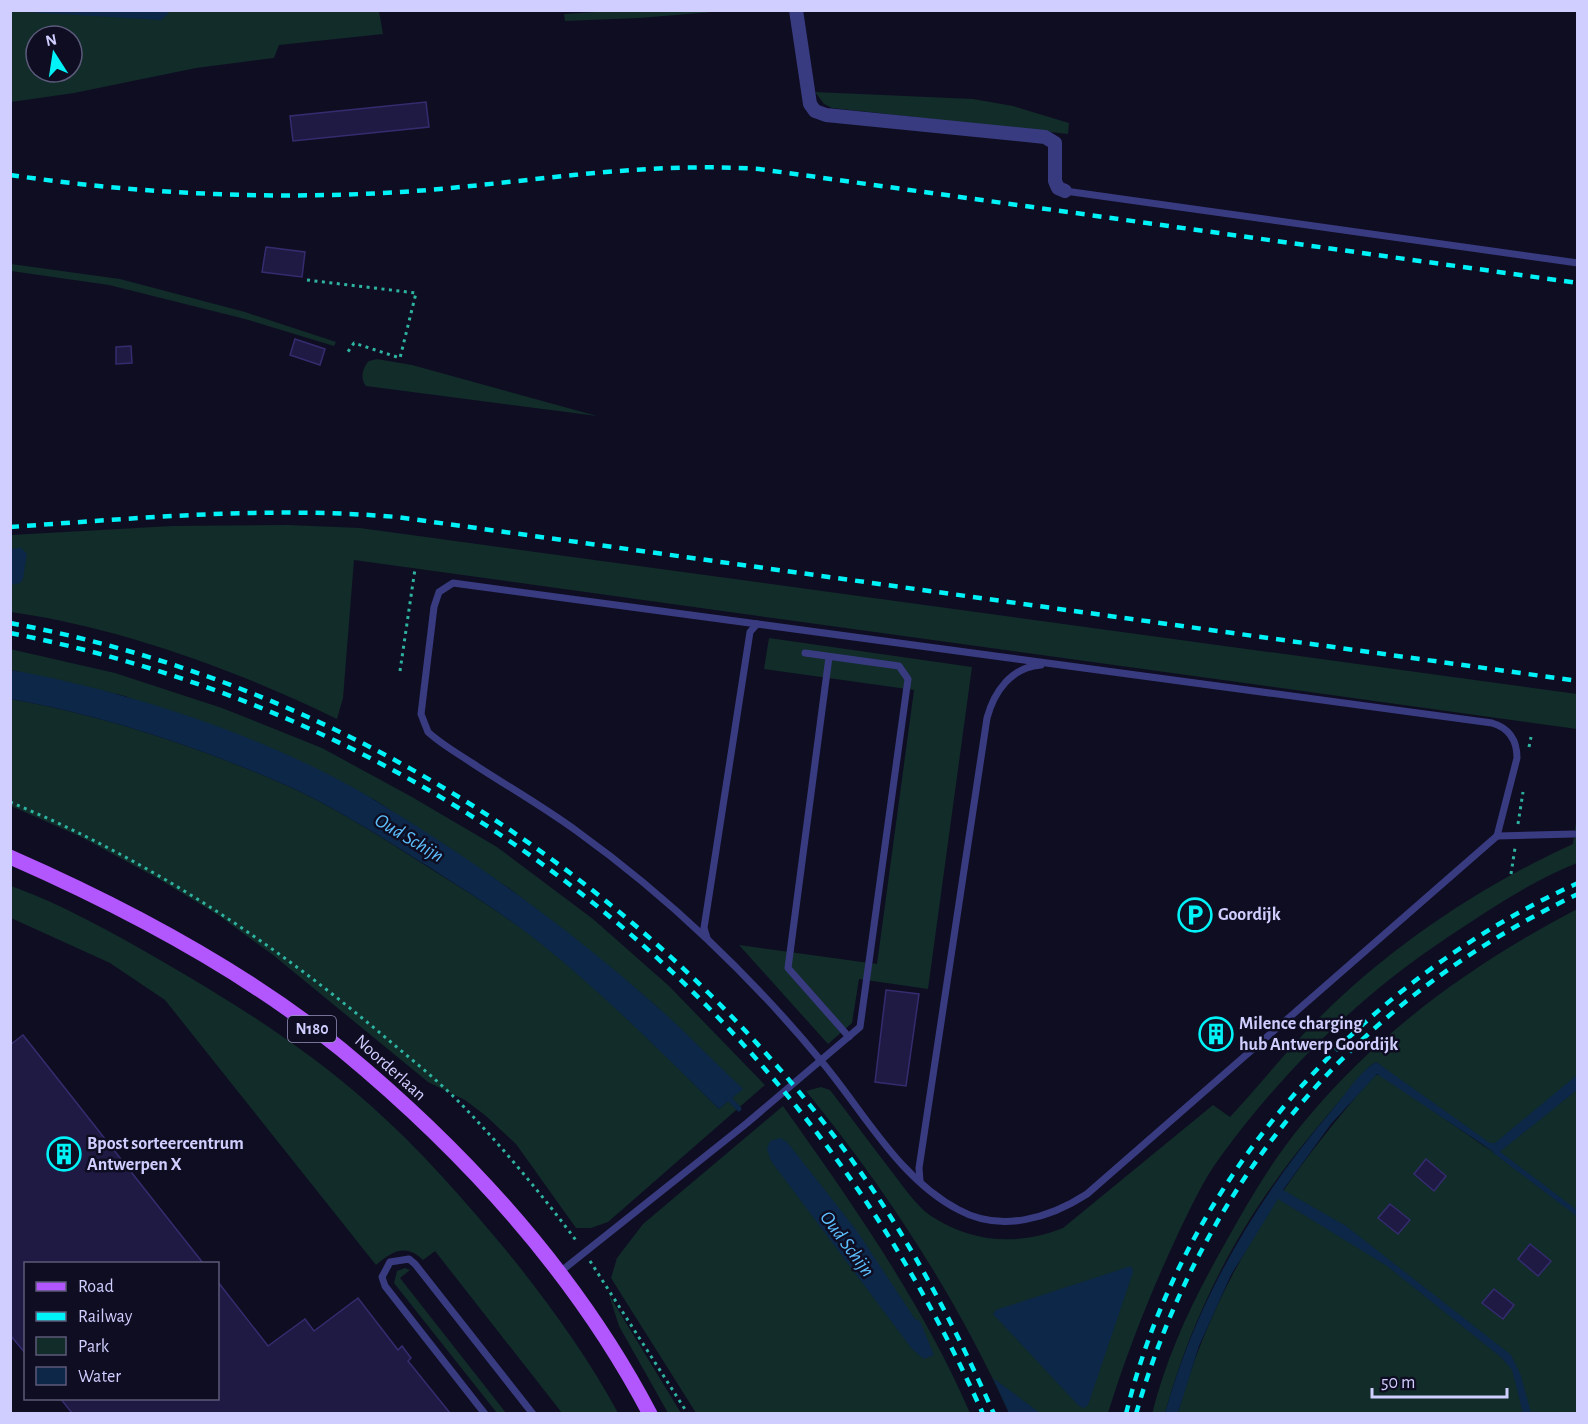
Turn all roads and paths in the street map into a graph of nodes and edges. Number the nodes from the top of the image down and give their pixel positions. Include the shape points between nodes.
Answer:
1 (796, 10) edge
2 (1065, 191) joint
3 (1578, 263) edge
4 (307, 280) dead end
5 (347, 353) dead end
6 (415, 569) dead end
7 (759, 624) junction
8 (805, 653) dead end
9 (829, 657) junction
10 (1056, 664) junction
11 (400, 671) dead end
12 (1531, 737) dead end
13 (1529, 748) dead end
14 (1524, 781) dead end
15 (1574, 834) dead end
16 (1497, 836) junction
17 (1516, 836) junction
18 (10, 857) edge
19 (1511, 874) dead end
20 (707, 938) junction
21 (849, 1037) junction
22 (821, 1060) junction
23 (920, 1181) junction
24 (560, 1272) junction
25 (485, 1413) edge
26 (533, 1413) edge
27 (650, 1413) edge

1 - 2 street via 810,104 815,111 1045,136 1055,143 1055,181
2 - 3 lane
4 - 5 path via 416,293 400,358 354,343
6 - 11 path
7 - 10 lane
7 - 20 lane via 750,632 704,928
7 - 20 lane via 461,583 446,586 435,599 421,714 428,732 579,832
8 - 9 lane
9 - 21 lane via 788,968
9 - 21 lane via 899,666 908,679 860,1028
10 - 16 lane via 1501,726 1514,739 1517,758
10 - 23 lane via 1036,665 1003,683 992,699 987,718
12 - 13 path
14 - 17 path
15 - 17 lane
16 - 17 lane
16 - 23 lane via 1096,1186 1065,1208 1018,1221 990,1222 961,1211
17 - 19 path
18 - 24 main road, Noorderlaan / N180 via 163,932 257,990 341,1050 420,1120 501,1202
20 - 22 lane
21 - 22 lane
22 - 23 lane
22 - 24 lane
24 - 27 main road, Noorderlaan / N180
25 - 26 lane via 385,1286 382,1277 390,1262 409,1259 415,1264

